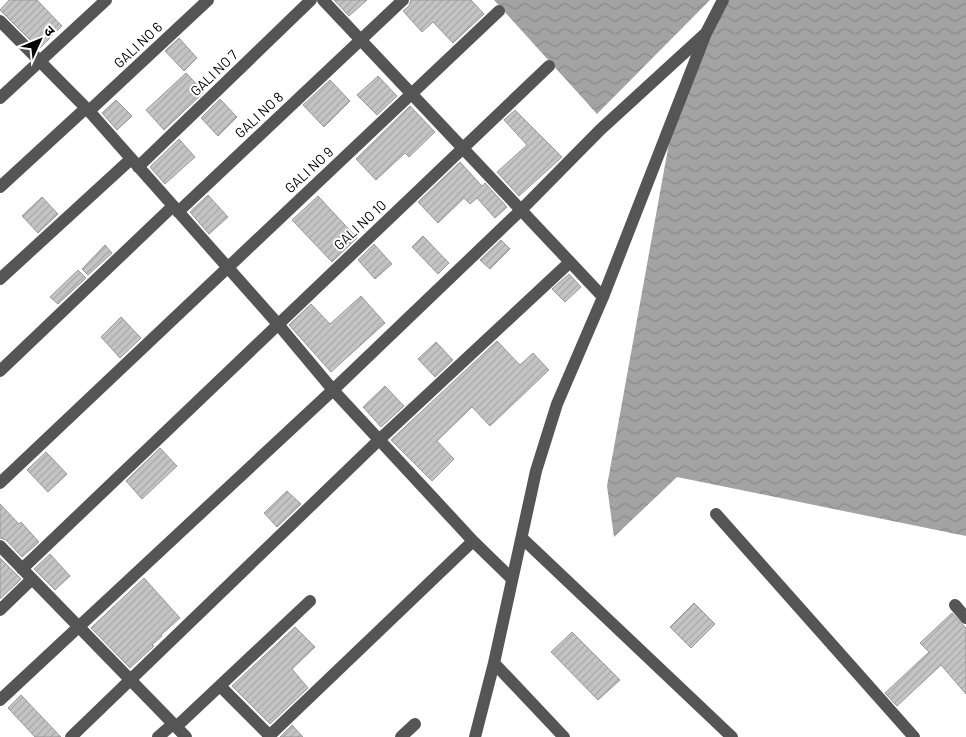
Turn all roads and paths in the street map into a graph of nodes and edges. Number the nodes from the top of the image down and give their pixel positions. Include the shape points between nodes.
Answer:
1 (106, 0) edge
2 (208, 0) edge
3 (311, 0) edge
4 (323, 0) edge
5 (403, 0) edge
6 (723, 0) edge
7 (500, 11) dead end
8 (0, 20) edge
9 (706, 32) junction
10 (360, 40) junction
11 (40, 61) junction
12 (549, 66) dead end
13 (412, 94) junction
14 (0, 98) edge
15 (88, 110) junction
16 (463, 148) junction
17 (135, 163) junction
18 (0, 187) edge
19 (176, 209) junction
20 (521, 210) junction
21 (570, 262) junction
22 (228, 268) junction
23 (0, 279) edge
24 (603, 297) junction
25 (277, 324) junction
26 (0, 371) edge
27 (334, 390) junction
28 (380, 440) junction
29 (0, 483) edge
30 (716, 514) dead end
31 (522, 538) junction
32 (473, 541) junction
33 (2, 553) edge
34 (22, 569) junction
35 (512, 579) junction
36 (32, 580) junction
37 (310, 601) dead end
38 (955, 605) dead end
39 (0, 610) edge
40 (966, 618) edge
41 (78, 627) junction
42 (494, 663) junction
43 (130, 681) junction
44 (220, 686) junction
45 (0, 700) edge
46 (415, 724) dead end
47 (175, 725) junction
48 (71, 737) edge
49 (158, 737) edge
50 (186, 737) edge
51 (270, 737) edge
52 (401, 737) edge
53 (475, 737) edge
54 (564, 737) edge
55 (732, 737) edge
56 (914, 737) edge

1 - 11 street
2 - 15 street, GALI NO 6
3 - 17 street, GALI NO 7
4 - 10 street
5 - 10 street, GALI NO 8
6 - 9 street
7 - 13 street, GALI NO 9
8 - 11 street
9 - 20 street via 600,130
9 - 24 street
10 - 13 street
10 - 19 street, GALI NO 8
11 - 14 street
11 - 15 street
12 - 16 street, GALI NO 10
13 - 16 street
13 - 22 street, GALI NO 9
15 - 17 street
15 - 18 street, GALI NO 6
16 - 20 street
16 - 25 street, GALI NO 10
17 - 19 street
17 - 23 street, GALI NO 7
19 - 22 street
19 - 26 street, GALI NO 8
20 - 21 street
20 - 27 street
21 - 24 street
21 - 28 street
22 - 25 street
22 - 29 street, GALI NO 9
24 - 31 street via 557,404 536,471
25 - 27 street
25 - 34 street, GALI NO 10
27 - 28 street
27 - 41 street
28 - 32 street
28 - 43 street
30 - 56 street
31 - 35 street
31 - 55 street
32 - 35 street
32 - 51 street
33 - 34 street
34 - 36 street
35 - 42 street
36 - 39 street
36 - 41 street
37 - 44 street
38 - 40 street
41 - 43 street
41 - 45 street
42 - 53 street
42 - 54 street
43 - 47 street
43 - 48 street
44 - 47 street
44 - 51 street
46 - 52 street
47 - 49 street
47 - 50 street

